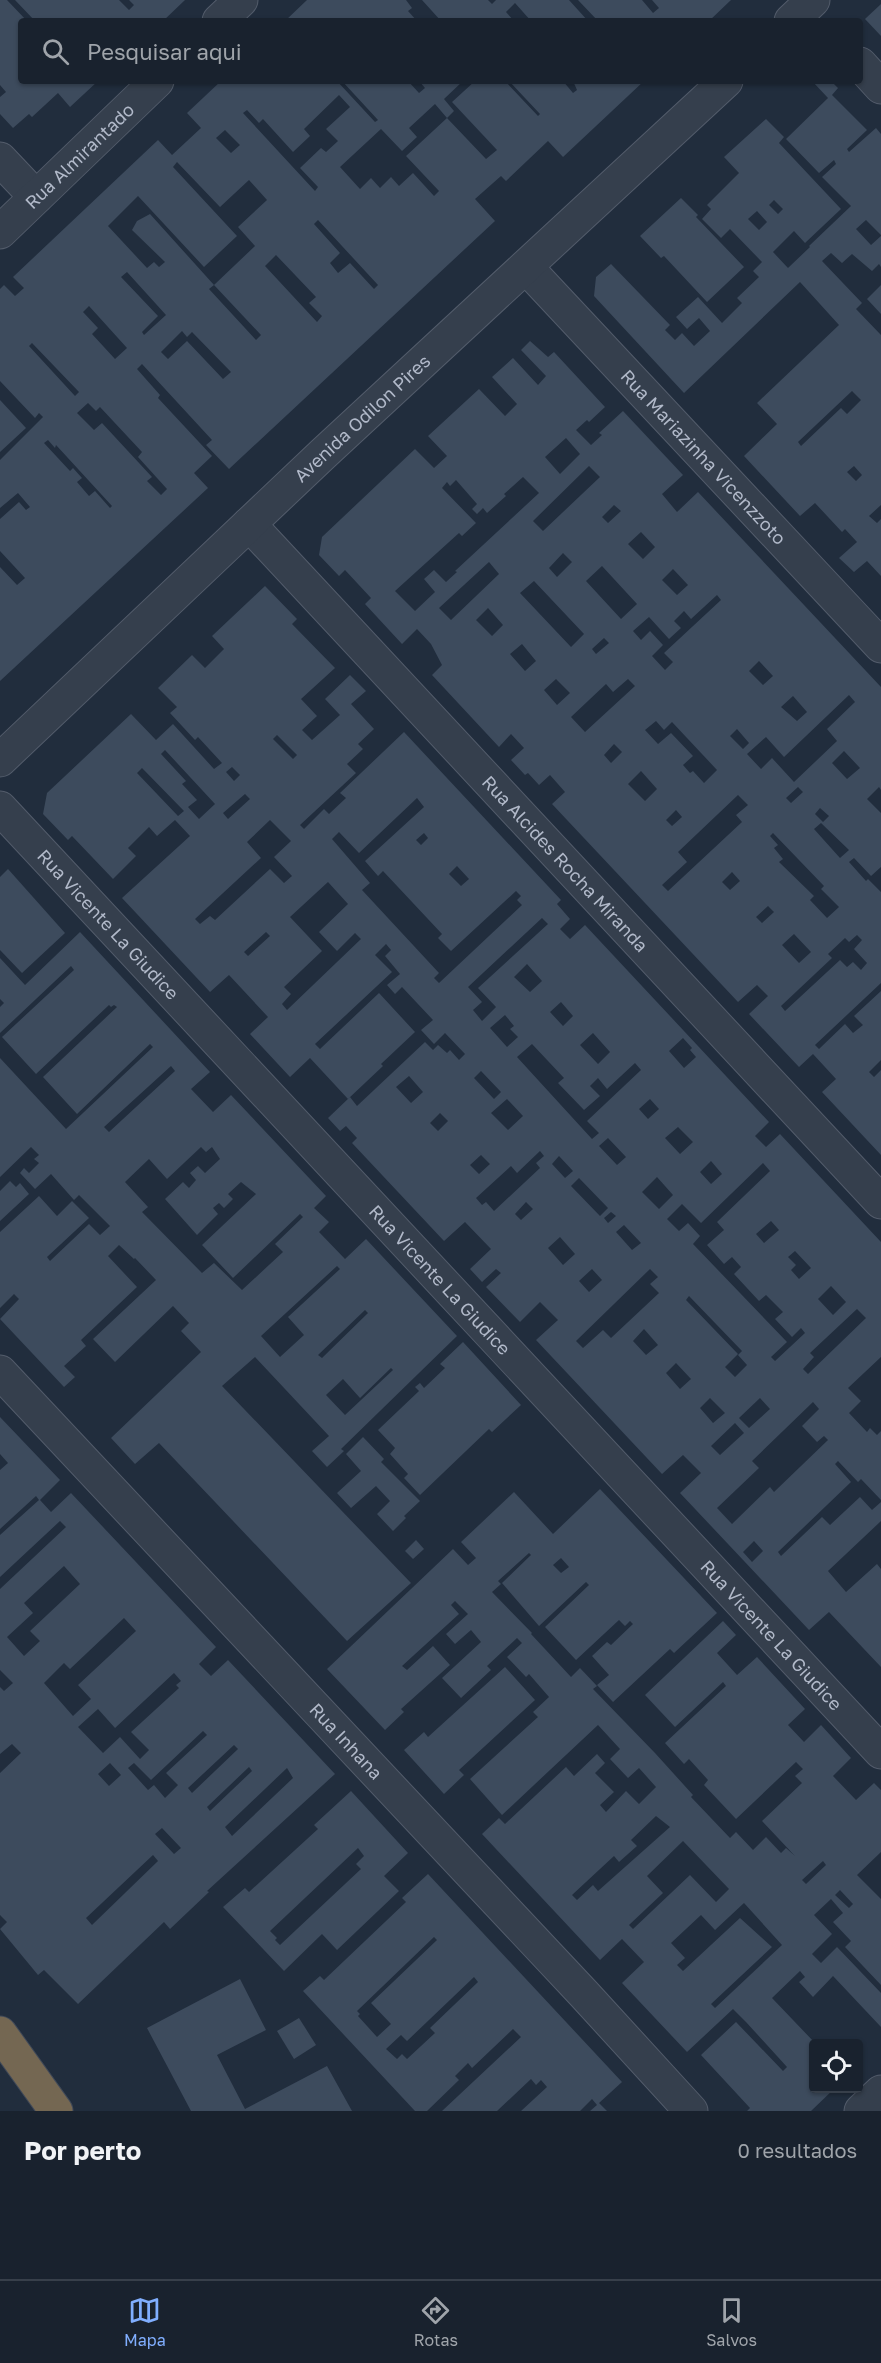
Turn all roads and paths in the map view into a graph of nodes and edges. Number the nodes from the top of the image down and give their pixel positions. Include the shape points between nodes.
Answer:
1 (241, 0) edge
2 (222, 18) edge
3 (863, 67) edge
4 (154, 84) edge
5 (723, 84) edge
6 (881, 87) edge
7 (0, 159) edge
8 (36, 197) junction
9 (0, 232) edge
10 (526, 267) junction
11 (249, 524) junction
12 (881, 646) edge
13 (0, 759) edge
14 (0, 808) edge
15 (881, 1202) edge
16 (0, 1372) edge
17 (881, 1752) edge
18 (0, 2033) edge
19 (881, 2092) edge
20 (56, 2111) edge
21 (691, 2111) edge
22 (861, 2111) edge

1 - 2 street
3 - 6 street
4 - 8 street, Rua Almirantado
5 - 10 street, Avenida Odilon Pires
7 - 8 street
8 - 9 street, Rua Almirantado
10 - 11 street, Avenida Odilon Pires
10 - 12 street, Rua Mariazinha Vicenzzoto
11 - 13 street, Avenida Odilon Pires
11 - 15 street, Rua Alcides Rocha Miranda
14 - 17 street, Rua Vicente La Giudice
16 - 21 street, Rua Inhana
18 - 20 highway
19 - 22 street

